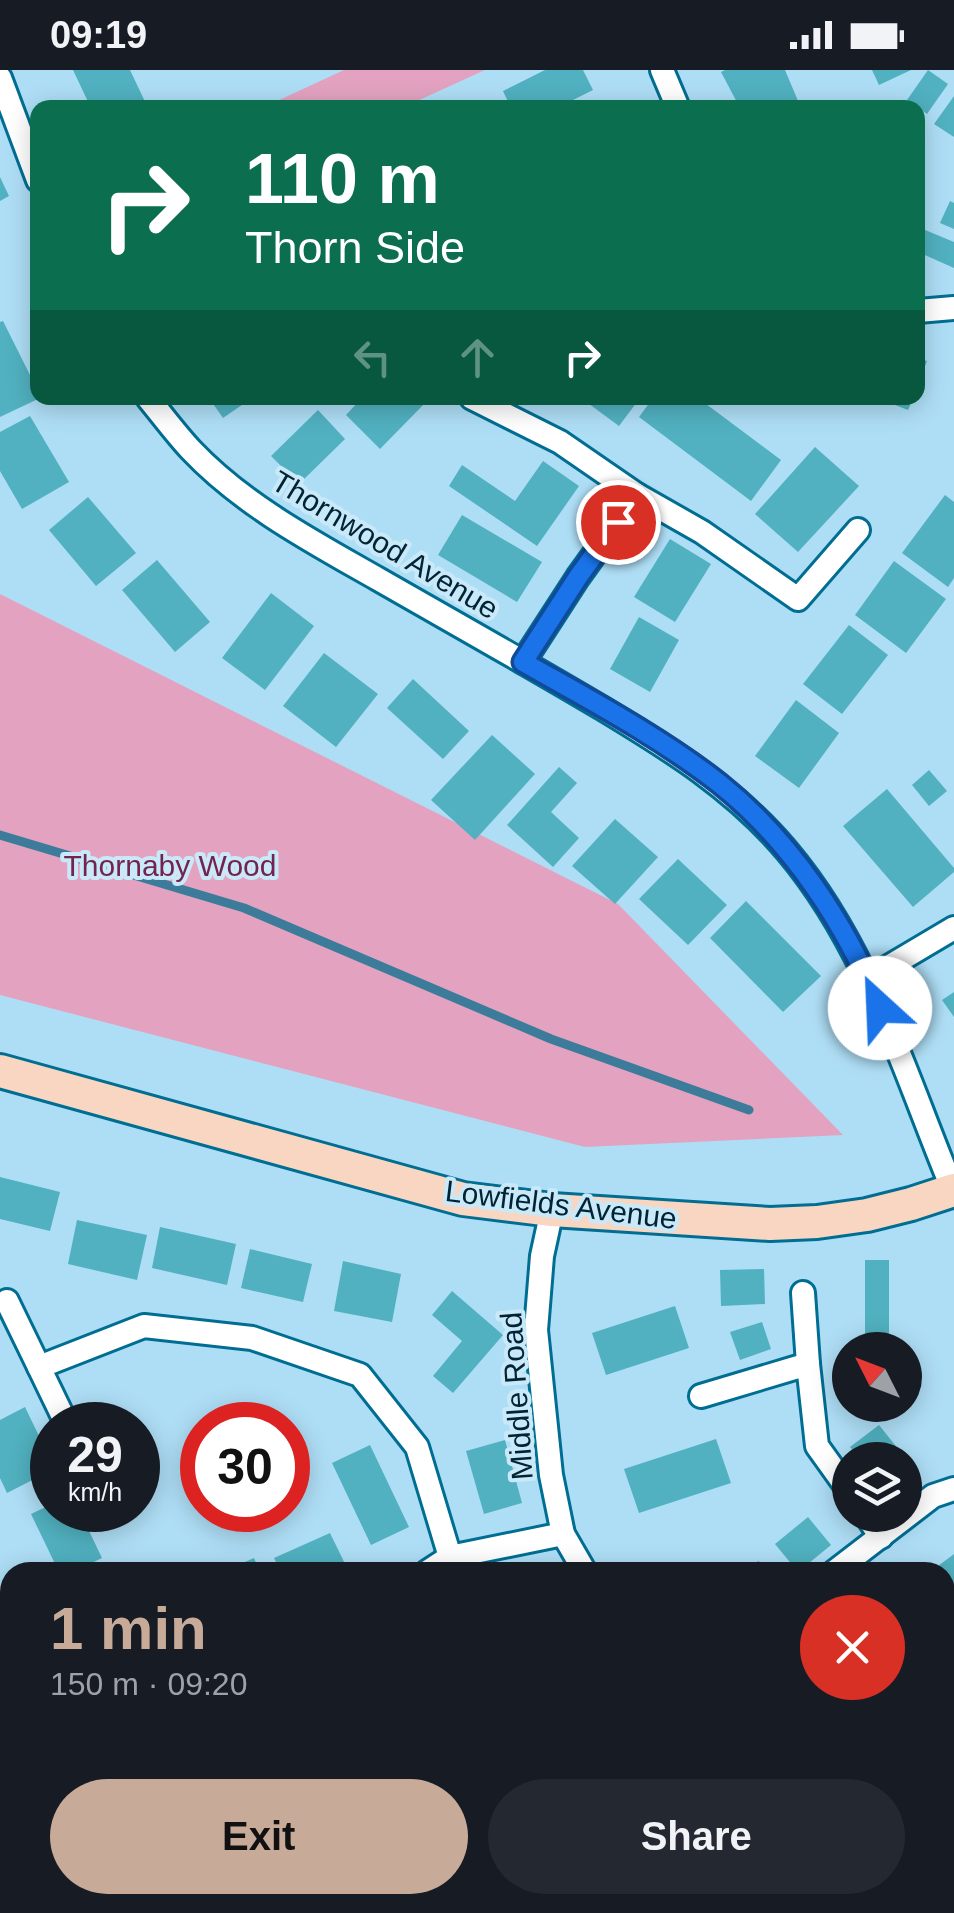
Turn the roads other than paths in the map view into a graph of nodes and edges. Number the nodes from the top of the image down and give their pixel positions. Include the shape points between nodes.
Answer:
1 (662, 70) edge
2 (0, 78) edge
3 (675, 100) edge
4 (30, 159) edge
5 (954, 308) edge
6 (925, 310) edge
7 (154, 405) edge
8 (486, 405) edge
9 (637, 495) junction
10 (858, 530) dead end
11 (523, 662) junction
12 (954, 928) edge
13 (868, 979) junction
14 (0, 1072) edge
15 (953, 1190) edge
16 (552, 1210) junction
17 (804, 1293) dead end
18 (7, 1301) dead end
19 (808, 1364) junction
20 (39, 1367) junction
21 (701, 1396) dead end
22 (56, 1402) edge
23 (832, 1467) edge
24 (954, 1488) edge
25 (878, 1532) edge
26 (563, 1534) junction
27 (881, 1536) junction
28 (450, 1557) junction
29 (442, 1562) edge
30 (579, 1562) edge
31 (847, 1562) edge

1 - 3 street
2 - 4 street
5 - 6 street
7 - 11 street, Thornwood Avenue via 192,450 248,498
8 - 9 street via 560,442
9 - 10 street via 798,599
9 - 11 street
11 - 13 street, Thornwood Avenue via 686,759 753,814 802,871
12 - 13 street
13 - 15 street, Thornwood Avenue
14 - 16 street, Lowfields Avenue via 463,1199
15 - 16 street, Lowfields Avenue via 866,1215 801,1223
16 - 26 street, Middle Road via 536,1330
17 - 19 street
18 - 20 street
19 - 21 street
19 - 23 street via 817,1446
20 - 22 street
20 - 28 street via 144,1326 252,1338 360,1375 418,1447
24 - 27 street
25 - 27 street
26 - 28 street
26 - 30 street, Middle Road
27 - 31 street
28 - 29 street

